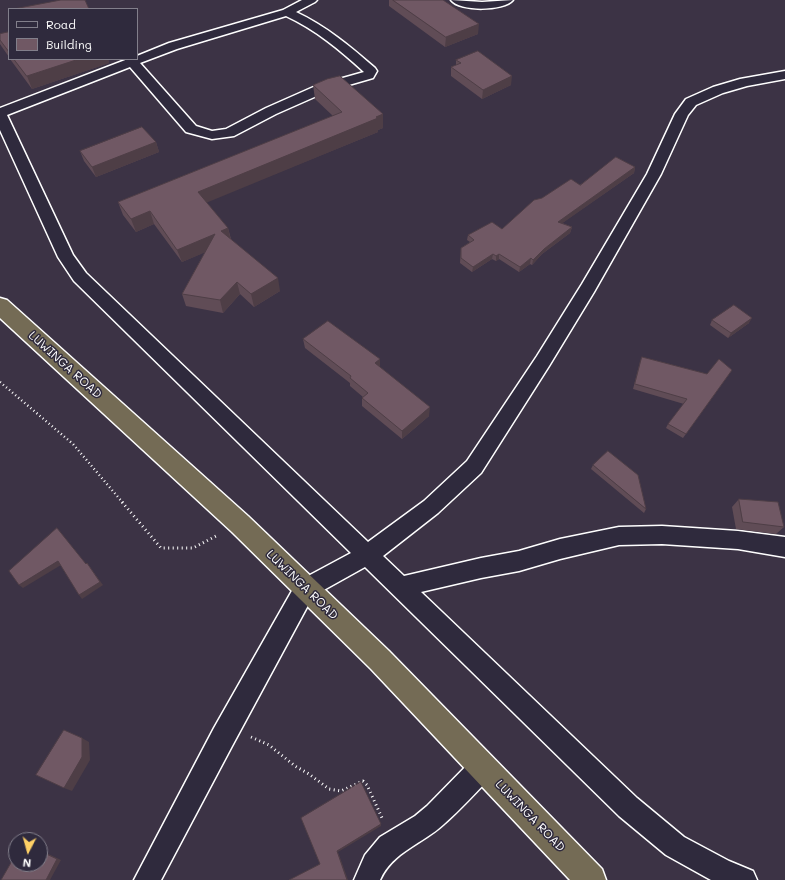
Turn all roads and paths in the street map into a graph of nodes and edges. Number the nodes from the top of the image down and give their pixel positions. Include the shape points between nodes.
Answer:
1 (311, 0) edge
2 (457, 0) edge
3 (507, 0) edge
4 (286, 12) junction
5 (133, 63) junction
6 (785, 75) edge
7 (0, 114) edge
8 (0, 305) edge
9 (0, 382) edge
10 (240, 524) junction
11 (785, 547) edge
12 (367, 555) junction
13 (401, 587) junction
14 (305, 589) junction
15 (223, 736) junction
16 (483, 767) junction
17 (394, 843) junction
18 (147, 880) edge
19 (366, 880) edge
20 (591, 880) edge
21 (744, 880) edge

1 - 4 street
2 - 3 street via 464,4 480,5
4 - 5 street via 173,46
4 - 5 street via 304,20 338,42 371,71 368,75 323,88 229,133 212,135 191,129
5 - 7 street
6 - 12 street via 718,90 691,102 682,114 654,174 588,288 474,467 431,507
7 - 12 street via 66,257 80,277
8 - 10 highway, LUWINGA ROAD
9 - 10 path via 73,444 161,548 192,548
10 - 14 highway, LUWINGA ROAD
11 - 13 street via 738,540 662,535 619,536
12 - 13 street
12 - 14 street
13 - 21 street via 628,807 675,846 721,871
14 - 15 street
14 - 16 highway, LUWINGA ROAD via 380,660
15 - 17 path via 247,736 264,742 331,790 345,790 363,781
15 - 18 street
16 - 17 street via 436,815
16 - 20 highway, LUWINGA ROAD
17 - 19 street via 374,864

